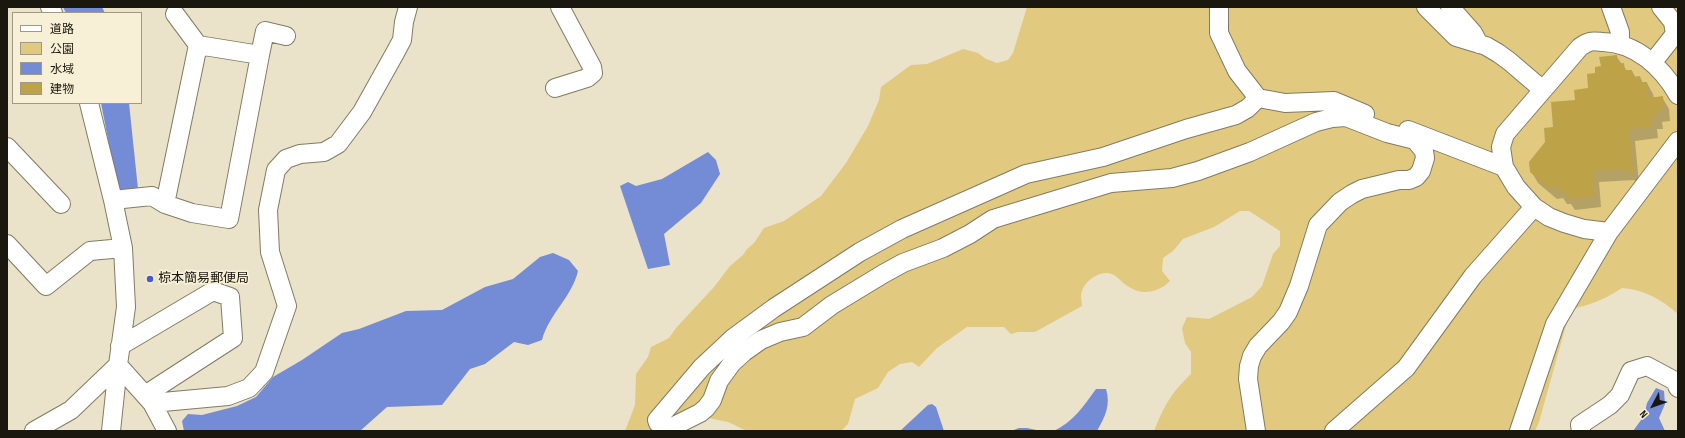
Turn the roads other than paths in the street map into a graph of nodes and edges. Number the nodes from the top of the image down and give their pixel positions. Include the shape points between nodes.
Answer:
1 (408, 7) edge
2 (560, 7) edge
3 (1220, 7) edge
4 (1426, 7) edge
5 (1450, 7) edge
6 (1611, 7) edge
7 (1661, 7) edge
8 (175, 14) dead end
9 (286, 36) dead end
10 (1478, 44) junction
11 (1620, 44) junction
12 (198, 45) junction
13 (260, 55) junction
14 (1653, 62) junction
15 (555, 88) dead end
16 (1543, 90) junction
17 (1678, 94) edge
18 (1258, 98) junction
19 (89, 104) edge
20 (1391, 129) junction
21 (1678, 141) edge
22 (7, 147) edge
23 (1504, 167) junction
24 (113, 200) junction
25 (60, 204) dead end
26 (165, 204) junction
27 (1534, 207) junction
28 (1608, 232) junction
29 (7, 244) edge
30 (123, 248) junction
31 (120, 346) junction
32 (118, 365) junction
33 (1678, 388) edge
34 (149, 399) junction
35 (34, 431) edge
36 (111, 431) edge
37 (167, 431) edge
38 (1256, 431) edge
39 (1334, 431) edge
40 (1519, 431) edge
41 (1581, 431) edge

1 - 34 street via 402,40 362,112 338,144 324,152 300,154 286,159 276,170 268,210 270,252 287,306 264,372 249,388 228,396
2 - 15 street via 592,67 592,73 587,78
3 - 18 street via 1219,33 1238,71
4 - 10 street via 1456,37
5 - 10 street via 1473,33
6 - 11 street via 1620,32
7 - 14 street via 1673,22 1675,34
8 - 12 street
9 - 13 street via 265,31
10 - 16 street via 1486,46 1509,61
11 - 14 street
11 - 16 street via 1588,41
12 - 13 street
12 - 26 street
13 - 26 street via 229,219 192,213
14 - 17 street
16 - 23 street via 1505,134 1502,147
18 - 20 street via 1285,103 1334,101
18 - 20 street via 1236,115 1103,157 1026,174 860,252 733,338 702,368 660,416 658,423 664,430 700,413 712,400 719,382 732,363 761,340 780,332 803,327 832,305 883,274 903,263 943,248 993,219 1111,183 1172,178 1198,171 1250,152 1316,122 1332,118 1346,117
19 - 24 street
20 - 23 street
20 - 38 street via 1415,140 1424,150 1424,165 1421,171 1409,180 1362,189 1352,194 1340,202 1318,225 1288,312 1252,356 1248,379
21 - 28 street
22 - 25 street
23 - 27 street via 1516,187
24 - 26 street via 152,196
24 - 30 street
27 - 28 street via 1564,223
27 - 39 street via 1473,276 1406,368
28 - 40 street via 1555,324
29 - 30 street via 46,286 90,251
30 - 31 street via 126,307
31 - 32 street
31 - 34 street via 213,291 230,297 233,338
32 - 34 street
32 - 35 street via 71,410
32 - 36 street
33 - 41 street via 1674,381 1647,366 1631,370 1620,395 1580,425
34 - 37 street

